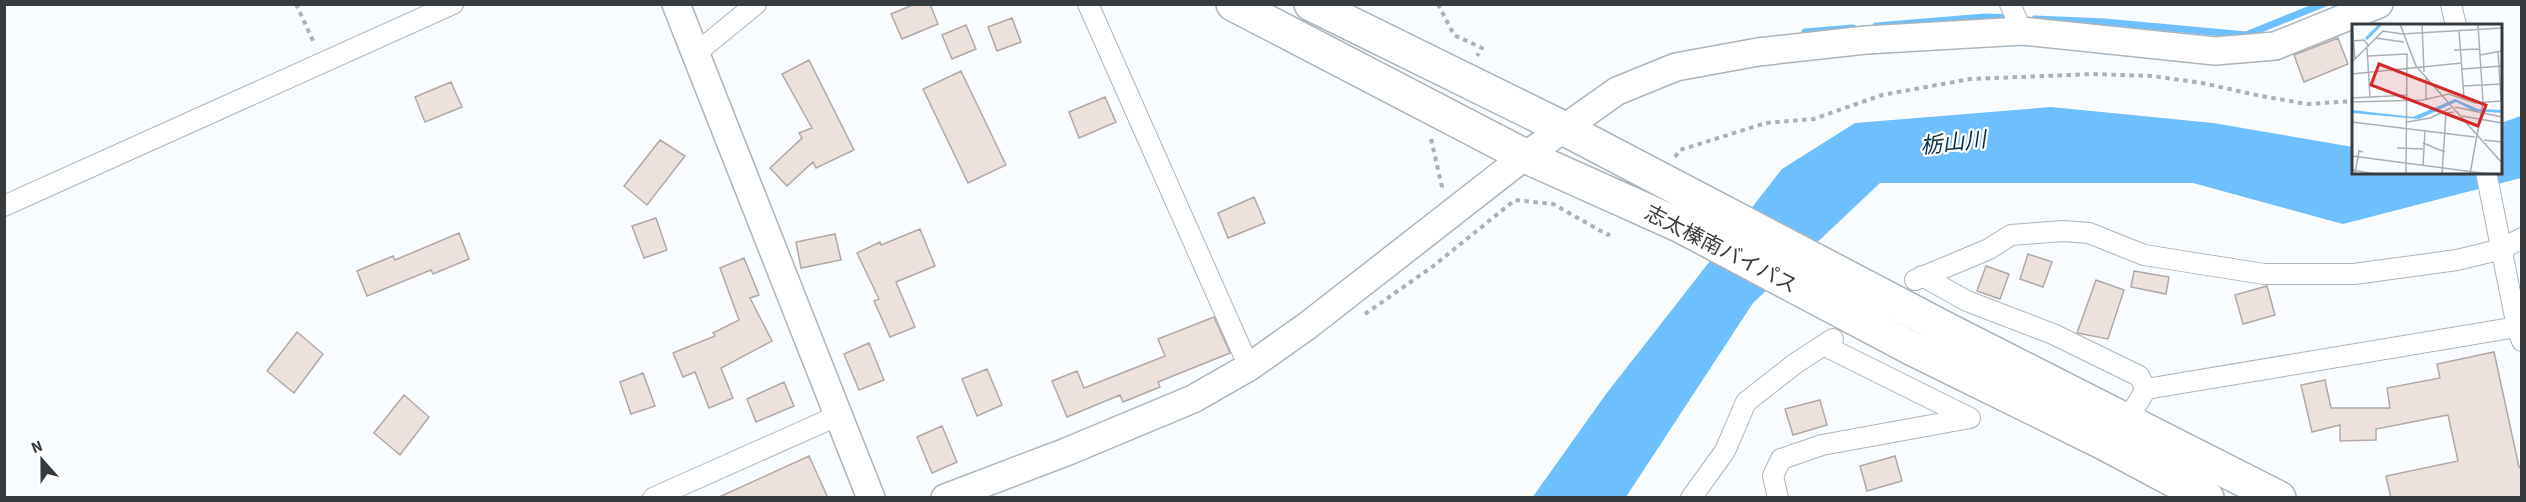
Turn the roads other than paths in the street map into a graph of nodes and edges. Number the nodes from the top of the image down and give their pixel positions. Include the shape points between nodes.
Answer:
1 (453, 4) edge
2 (676, 4) edge
3 (756, 4) edge
4 (1088, 4) edge
5 (1233, 4) edge
6 (1311, 4) edge
7 (2379, 4) edge
8 (2451, 4) edge
9 (2015, 17) edge
10 (2456, 24) edge
11 (695, 54) junction
12 (1565, 129) junction
13 (1525, 156) junction
14 (2486, 174) edge
15 (4, 206) edge
16 (2522, 238) edge
17 (2500, 243) junction
18 (2519, 334) edge
19 (1249, 367) junction
20 (2146, 389) junction
21 (837, 416) junction
22 (2126, 422) junction
23 (653, 498) edge
24 (871, 498) edge
25 (945, 498) edge
26 (1691, 498) edge
27 (1778, 498) edge
28 (2207, 498) edge
29 (2278, 498) edge

1 - 15 street
2 - 11 street
3 - 11 street
4 - 19 street
5 - 13 highway, 志太榛南バイパス
6 - 12 highway, 志太榛南バイパス
7 - 9 street via 2275,46 2215,51
8 - 10 street
9 - 12 street via 1676,67 1617,91
11 - 21 street
12 - 13 street
12 - 22 highway, 志太榛南バイパス
13 - 19 street
13 - 28 highway, 志太榛南バイパス via 1681,226
14 - 17 street
16 - 17 street
17 - 18 street
17 - 20 street via 2457,260 2354,274 2264,274 2144,255 2089,233 2063,231 2011,235 1989,249 1919,278 2053,334 2139,376
18 - 20 street
19 - 25 street via 1193,399
20 - 22 street
21 - 23 street
21 - 24 street
22 - 29 highway, 志太榛南バイパス
26 - 27 street via 1725,451 1746,402 1829,342 1970,418 1822,445 1781,459 1773,476

